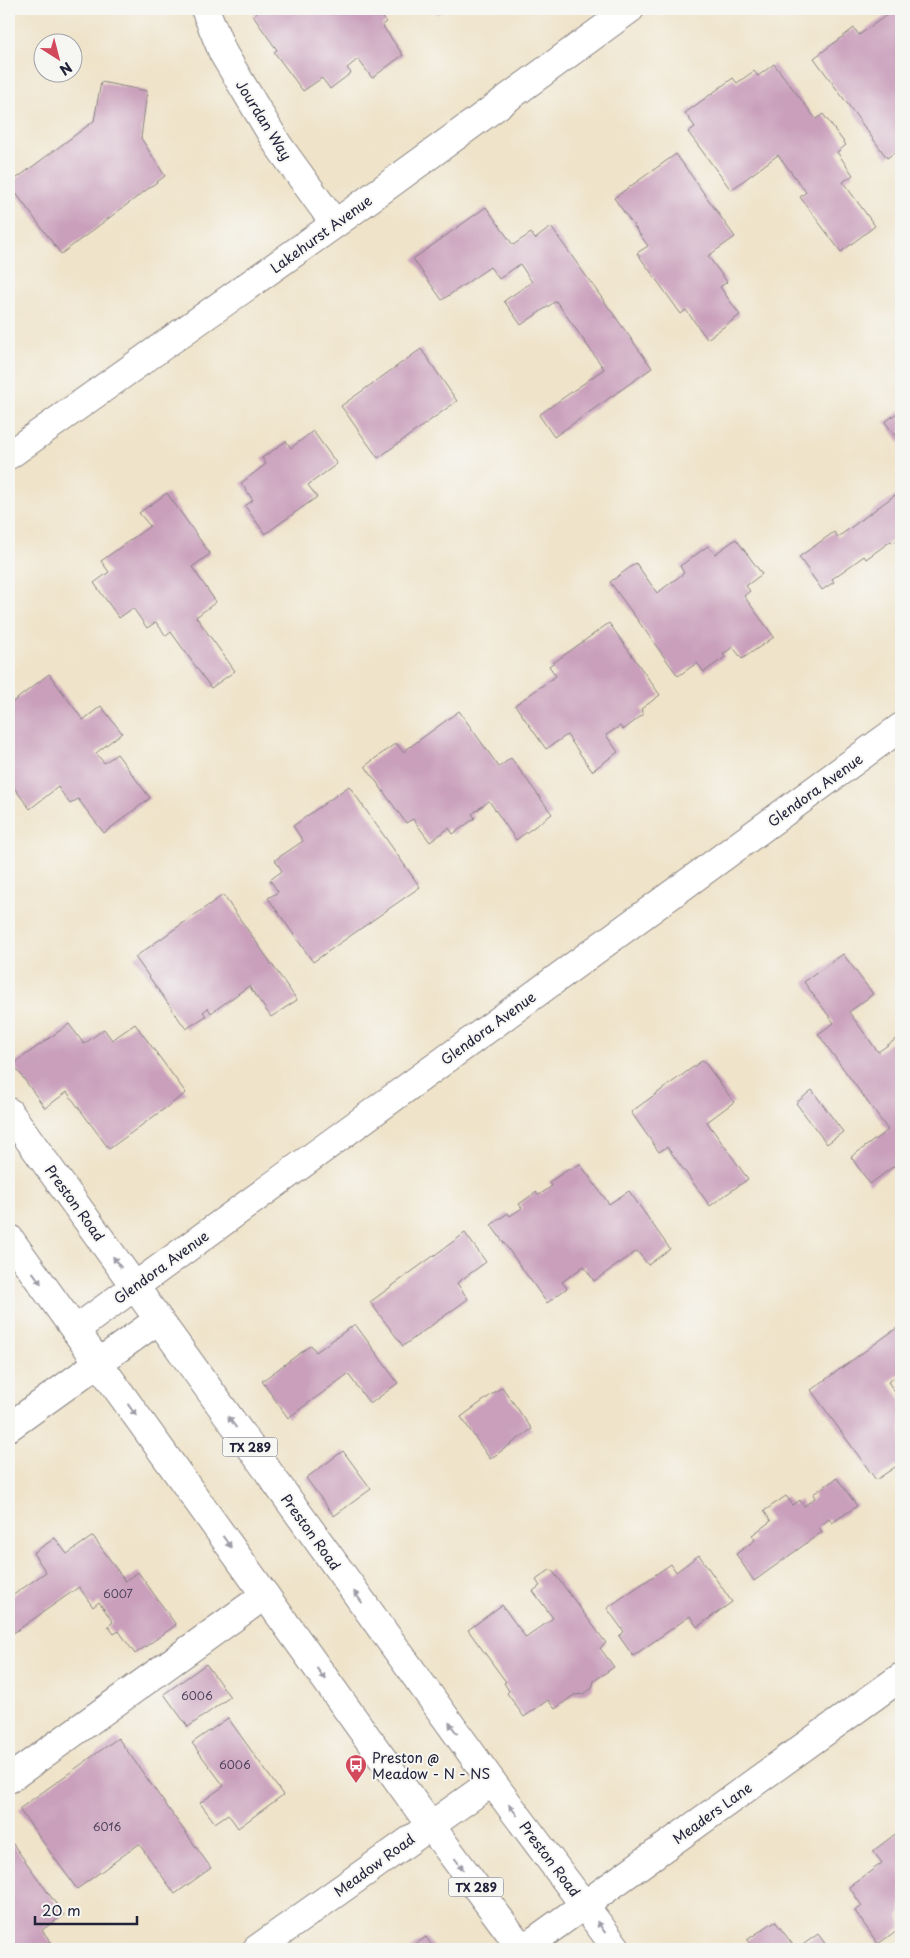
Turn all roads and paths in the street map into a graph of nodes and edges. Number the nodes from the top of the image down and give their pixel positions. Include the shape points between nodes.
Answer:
1 (206, 9) edge
2 (630, 9) edge
3 (335, 224) junction
4 (9, 455) edge
5 (901, 727) edge
6 (9, 1112) edge
7 (9, 1238) edge
8 (134, 1286) junction
9 (158, 1320) junction
10 (75, 1330) junction
11 (98, 1362) junction
12 (9, 1427) edge
13 (265, 1595) junction
14 (901, 1677) edge
15 (9, 1779) edge
16 (492, 1782) junction
17 (430, 1825) junction
18 (585, 1904) junction
19 (257, 1949) edge
20 (522, 1949) edge
21 (618, 1949) edge

1 - 3 street, Jourdan Way via 223,53 273,137
2 - 3 street, Lakehurst Avenue
3 - 4 street, Lakehurst Avenue
5 - 8 street, Glendora Avenue
8 -> 6 street, Preston Road / TX 289
7 -> 10 street, TX 289
8 - 9 street, Preston Road / TX 289
8 - 10 street, Glendora Avenue
9 - 11 street
16 -> 9 street, Preston Road / TX 289
10 - 11 street, TX 289
11 - 12 street
11 -> 13 street, TX 289
13 - 15 street
13 -> 17 street, TX 289
14 - 18 street, Meaders Lane
16 - 17 street, Meadow Road
18 -> 16 street, Preston Road / TX 289
17 - 19 street, Meadow Road
17 -> 20 street, TX 289
18 - 20 street, Meaders Lane
21 -> 18 street, Preston Road / TX 289

